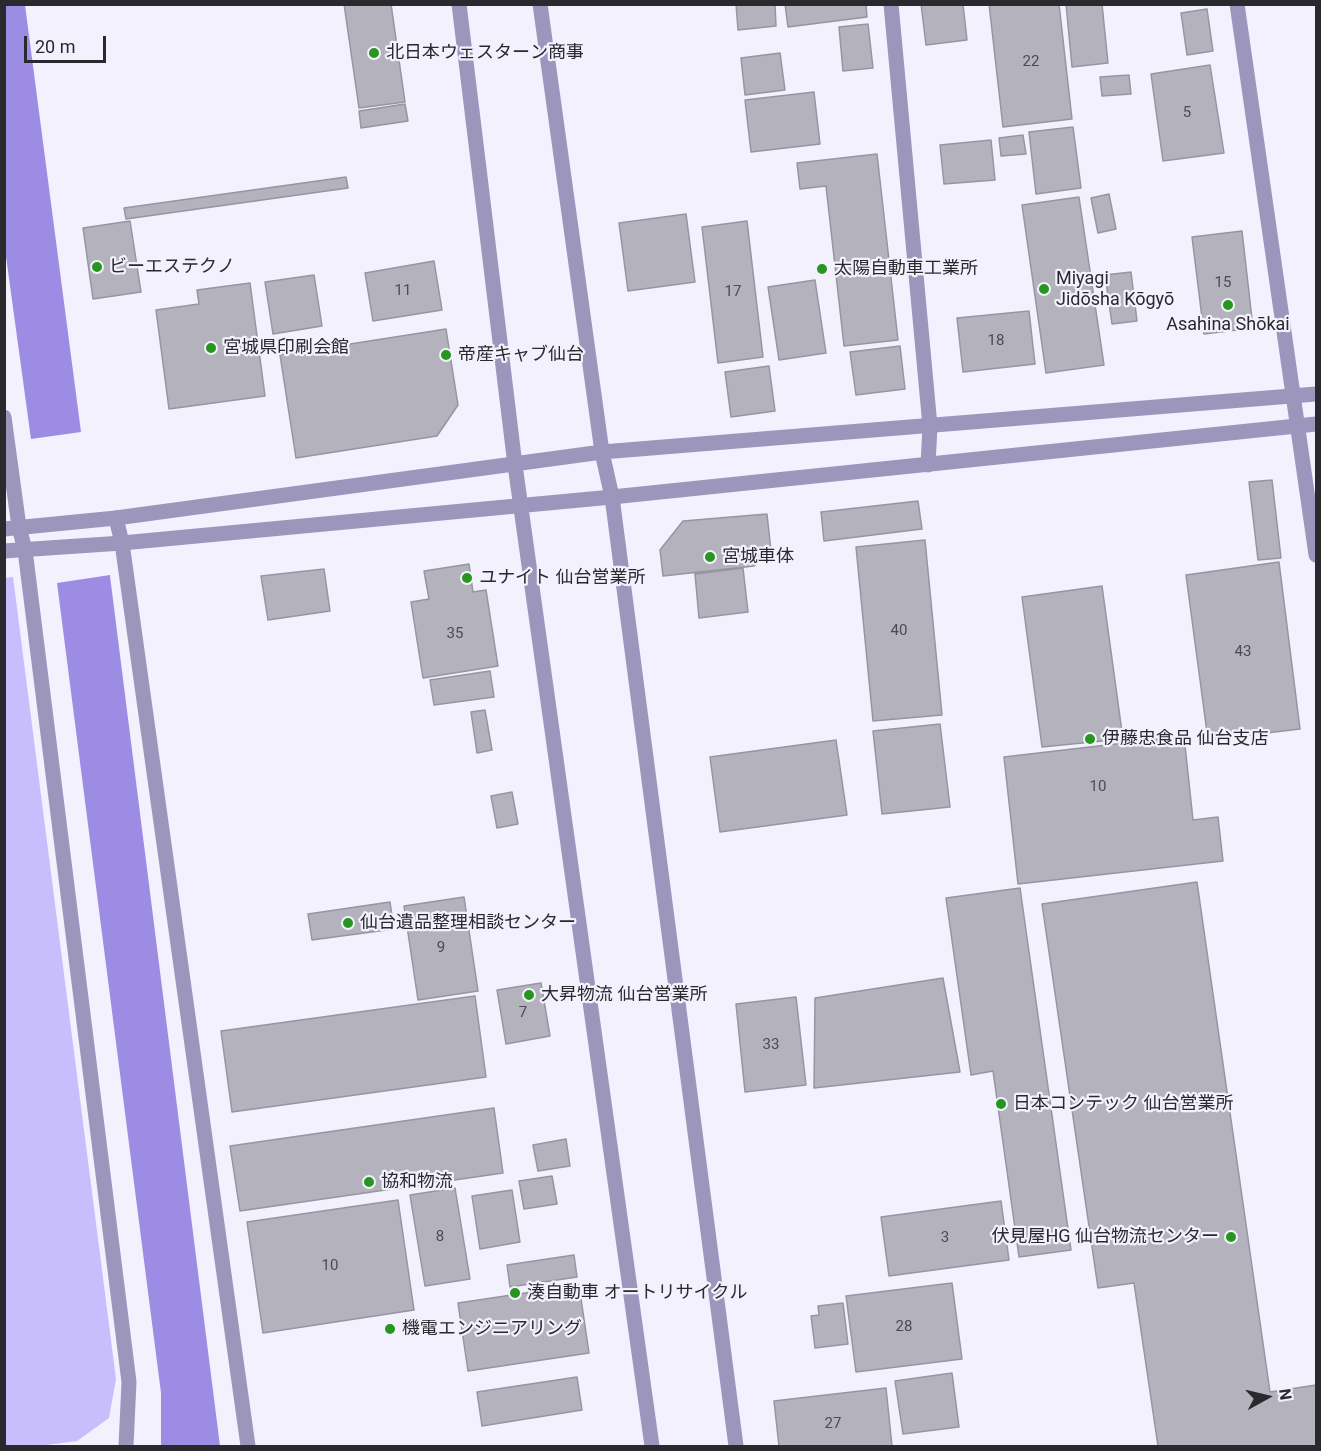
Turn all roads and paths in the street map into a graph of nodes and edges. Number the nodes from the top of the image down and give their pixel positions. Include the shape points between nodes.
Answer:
1 (459, 4) edge
2 (540, 4) edge
3 (891, 4) edge
4 (1237, 4) edge
5 (1317, 394) edge
6 (1294, 397) junction
7 (4, 417) edge
8 (1317, 424) edge
9 (930, 426) junction
10 (1299, 426) junction
11 (602, 452) junction
12 (515, 465) junction
13 (928, 465) junction
14 (612, 497) junction
15 (522, 505) junction
16 (116, 518) junction
17 (12, 528) edge
18 (122, 543) junction
19 (25, 550) junction
20 (4, 551) edge
21 (1317, 555) edge
22 (126, 1446) edge
23 (248, 1446) edge
24 (651, 1446) edge
25 (736, 1446) edge

1 - 12 street
2 - 11 street
3 - 9 street
4 - 6 street
5 - 6 street
6 - 9 street
6 - 10 street
7 - 17 street
8 - 10 street
9 - 11 street
9 - 13 street
10 - 13 street
10 - 21 street
11 - 12 street
11 - 14 street
12 - 15 street
12 - 16 street
13 - 14 street
14 - 15 street
14 - 25 street
15 - 18 street
15 - 24 street
16 - 17 street
16 - 18 street
17 - 19 street
18 - 19 street
18 - 23 street
19 - 20 street
19 - 22 street via 129,1382

